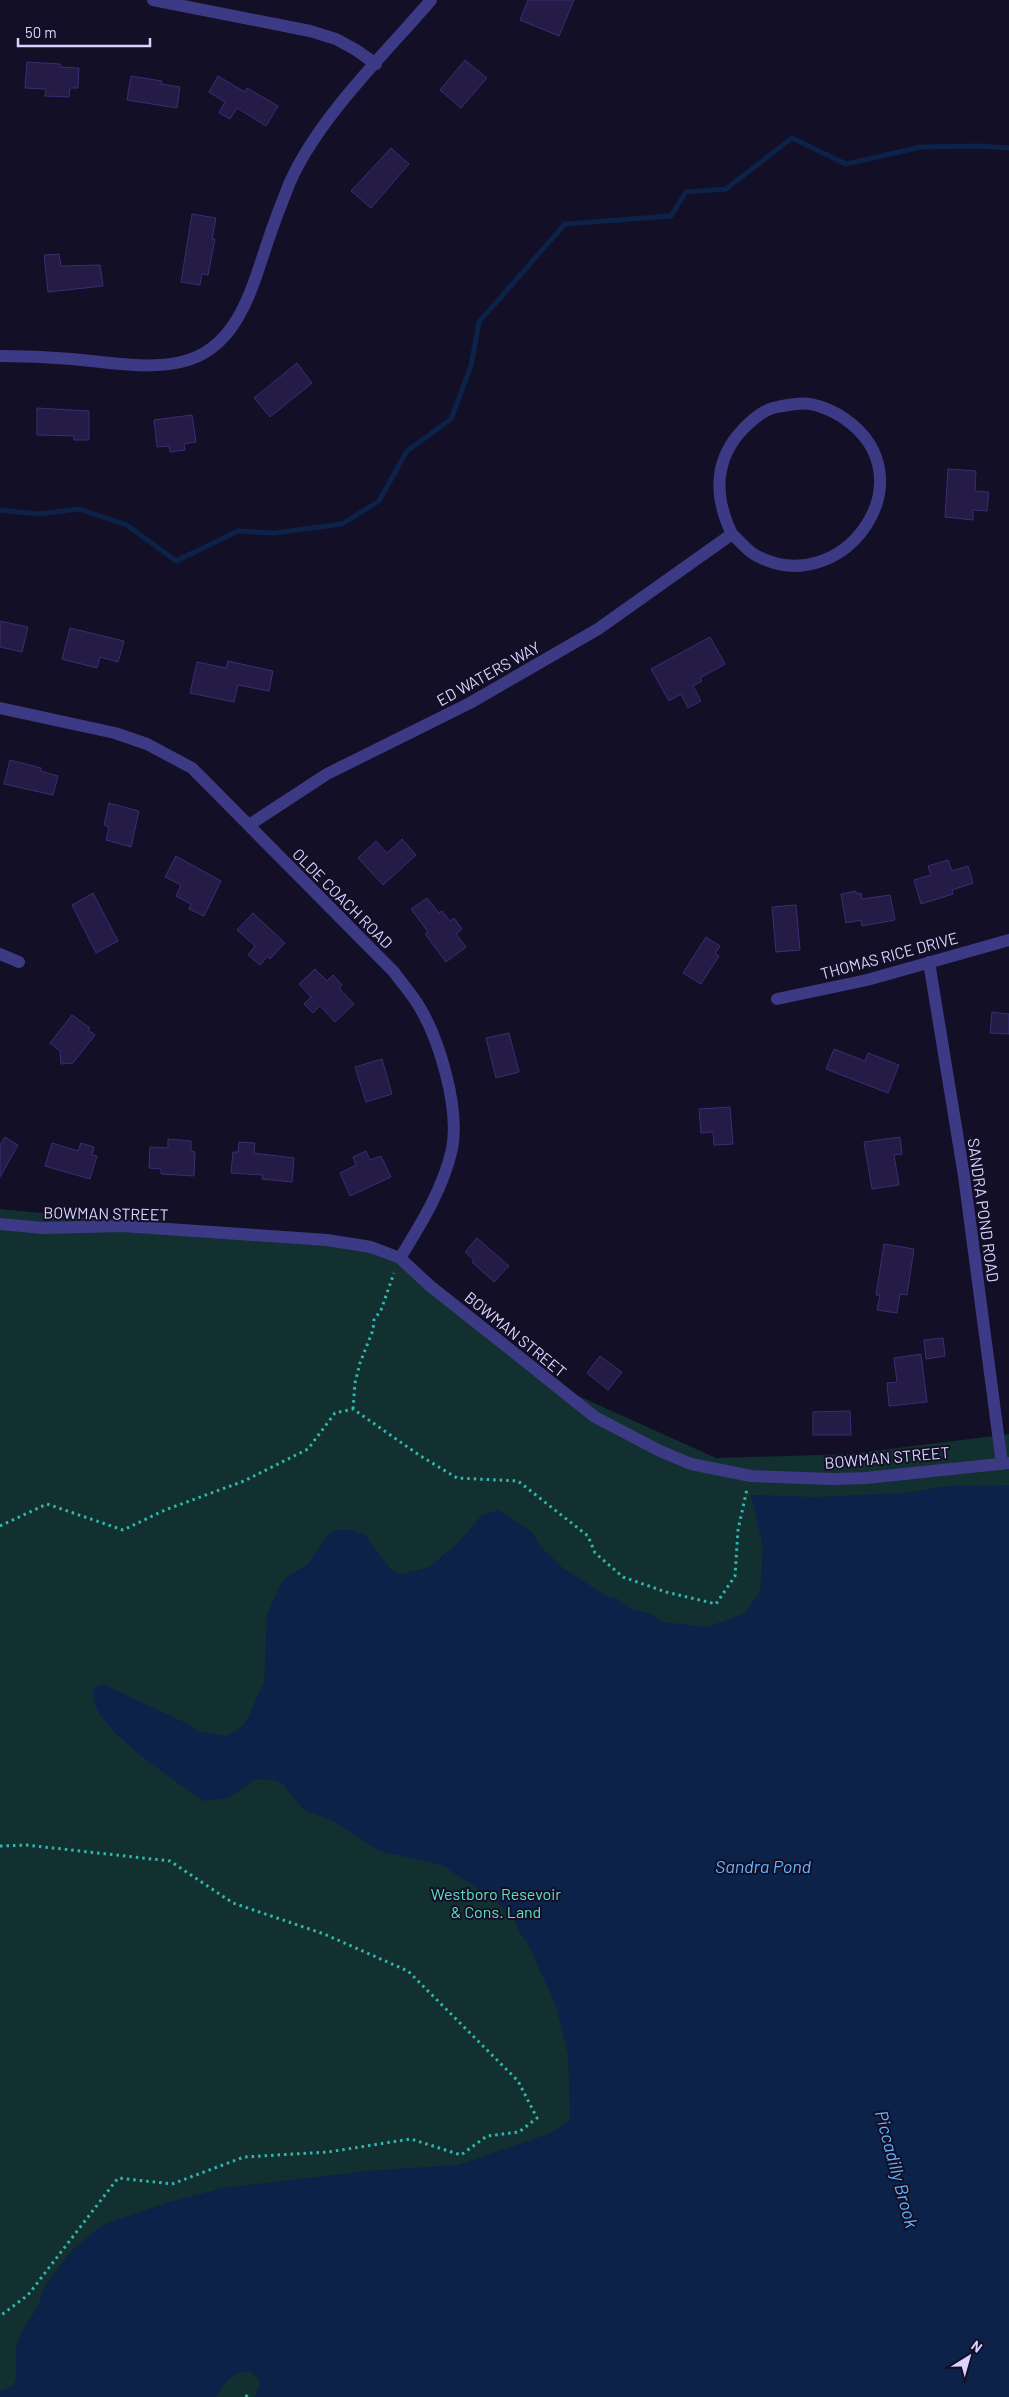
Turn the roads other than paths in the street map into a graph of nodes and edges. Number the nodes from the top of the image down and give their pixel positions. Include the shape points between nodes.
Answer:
1 (153, 0) edge
2 (431, 0) edge
3 (376, 64) junction
4 (0, 356) edge
5 (732, 534) junction
6 (0, 708) edge
7 (249, 825) junction
8 (1009, 940) edge
9 (0, 954) edge
10 (19, 962) dead end
11 (929, 962) junction
12 (777, 1000) dead end
13 (0, 1224) edge
14 (400, 1258) junction
15 (1006, 1463) edge

1 - 3 street via 310,31 336,40
2 - 3 street
3 - 4 street via 333,113 304,156 280,206 249,299 238,320 206,353 182,362 128,365
5 - 5 street via 755,556 782,564 796,565 827,559 846,549 871,518 881,493 873,449 850,423 820,407 802,403 772,408 758,416 729,446 719,470 721,506
5 - 7 street, ED WATERS WAY via 598,629 470,704 327,774
6 - 7 street, OLDE COACH ROAD via 115,733 172,755 192,768
7 - 14 street, OLDE COACH ROAD via 394,972 418,1003 433,1035 452,1108 452,1147 435,1199
8 - 11 street, THOMAS RICE DRIVE
9 - 10 street
11 - 12 street, THOMAS RICE DRIVE
11 - 15 street, SANDRA POND ROAD
13 - 14 street, BOWMAN STREET via 43,1228 123,1226 327,1240 371,1247
14 - 15 street, BOWMAN STREET via 429,1285 595,1417 691,1464 750,1476 866,1478

